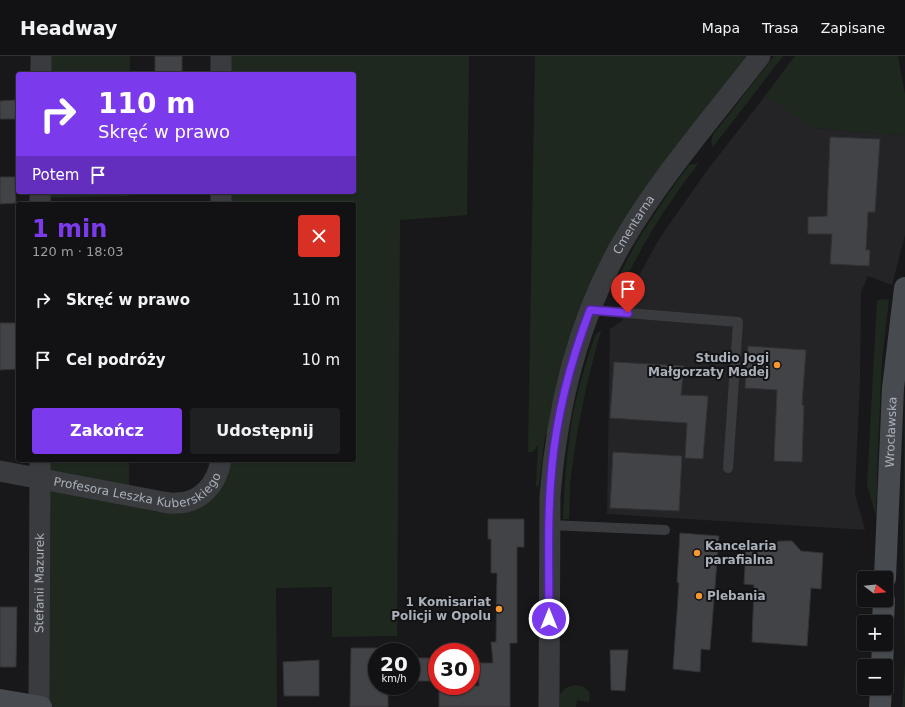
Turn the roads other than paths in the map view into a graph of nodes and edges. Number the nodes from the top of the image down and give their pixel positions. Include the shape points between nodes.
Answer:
1 (41, 56) edge
2 (221, 56) edge
3 (760, 56) edge
4 (41, 72) edge
5 (221, 72) edge
6 (905, 288) edge
7 (590, 310) junction
8 (220, 462) edge
9 (728, 468) dead end
10 (40, 469) edge
11 (0, 471) edge
12 (549, 524) junction
13 (665, 530) dead end
14 (885, 571) edge
15 (881, 695) edge
16 (0, 700) edge
17 (40, 707) edge
18 (549, 707) edge
19 (880, 707) edge

1 - 4 street
2 - 5 street
3 - 7 street, Cmentarna via 679,159 636,220 612,260
6 - 14 main road, Wrocławska via 893,388
7 - 9 lane via 738,322
7 - 12 street, Cmentarna via 578,340 559,418 552,464
8 - 10 street, Profesora Leszka Kuberskiego via 207,491 199,498 176,504
10 - 11 street, Profesora Leszka Kuberskiego
10 - 17 street, Stefanii Mazurek
12 - 13 lane
12 - 18 street, Cmentarna
15 - 19 main road
16 - 17 main road

